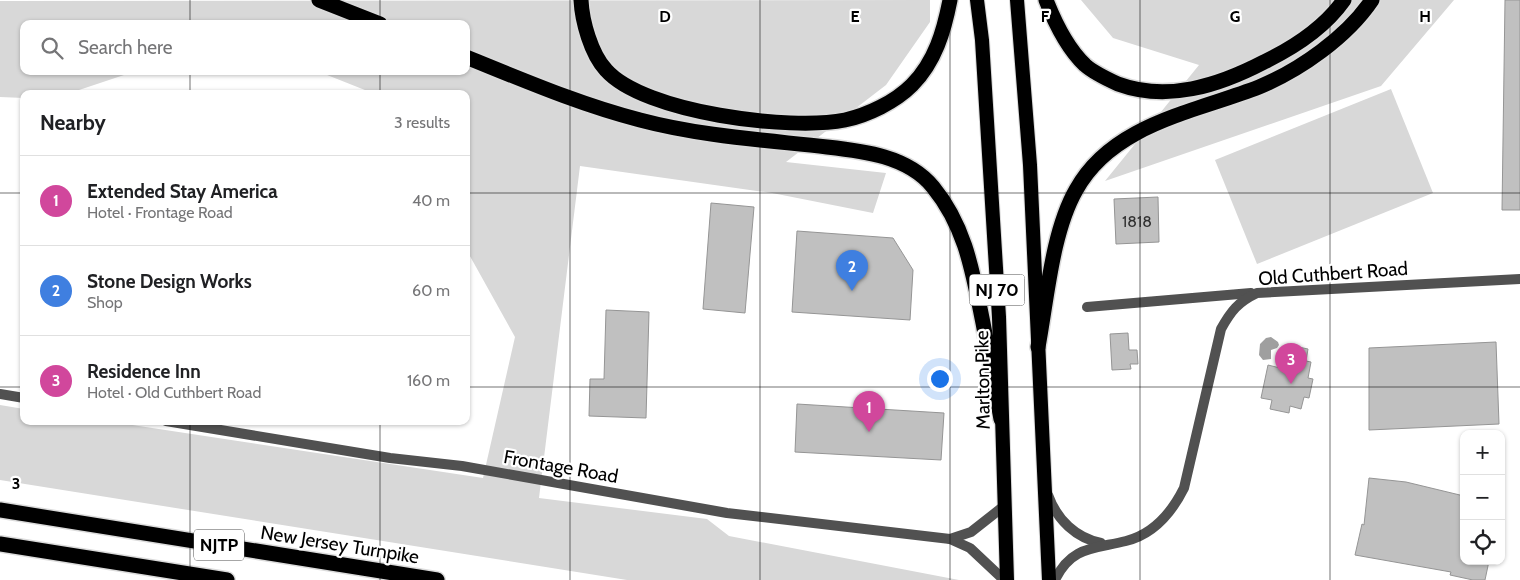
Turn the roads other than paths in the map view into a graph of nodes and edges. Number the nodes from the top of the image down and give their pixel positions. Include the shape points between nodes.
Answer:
1 (319, 0) edge
2 (581, 0) edge
3 (950, 0) edge
4 (977, 0) edge
5 (1017, 0) edge
6 (1046, 0) edge
7 (1344, 0) edge
8 (1372, 0) edge
9 (370, 20) edge
10 (470, 59) edge
11 (1520, 279) edge
12 (1257, 293) junction
13 (1087, 307) dead end
14 (1038, 347) junction
15 (0, 394) edge
16 (20, 397) edge
17 (1001, 419) junction
18 (190, 425) edge
19 (1044, 482) junction
20 (1004, 506) junction
21 (0, 510) edge
22 (950, 540) junction
23 (0, 544) edge
24 (1105, 544) junction
25 (227, 580) edge
26 (438, 580) edge
27 (1004, 580) edge
28 (1008, 580) edge
29 (1049, 580) edge
30 (1055, 580) edge

1 - 9 highway
2 - 3 highway via 582,17 605,70 635,92 664,102 728,115 805,124 846,120 871,112 911,86 938,46
4 - 17 highway, Marlton Pike / NJ 70 via 998,298
5 - 14 highway, NJ 70 via 1030,165
6 - 7 highway via 1071,49 1086,66 1107,80 1138,91 1168,92 1194,89 1239,75 1283,52 1319,27
8 - 14 highway via 1338,36 1285,73 1260,86 1150,126 1106,154 1076,189 1065,213
10 - 17 highway via 640,120 728,136 874,154 900,162 918,173 946,204 962,233 972,268
11 - 12 street, Old Cuthbert Road
12 - 13 street
12 - 24 street, Old Cuthbert Road via 1241,300 1233,308 1222,329 1184,488 1173,508 1147,532 1127,541
14 - 19 highway, NJ 70
15 - 16 street
17 - 20 highway, Marlton Pike / NJ 70
18 - 22 street, Frontage Road via 390,458 462,466 727,513
19 - 24 street, Old Cuthbert Road via 1052,506 1067,525 1087,539
19 - 29 highway, NJ 70
20 - 22 street via 971,532
20 - 28 highway, Marlton Pike / NJ 70
21 - 26 highway, New Jersey Turnpike / NJTP
22 - 27 street, Frontage Road via 970,548
23 - 25 highway, NJTP
24 - 30 street, Old Cuthbert Road via 1076,554

